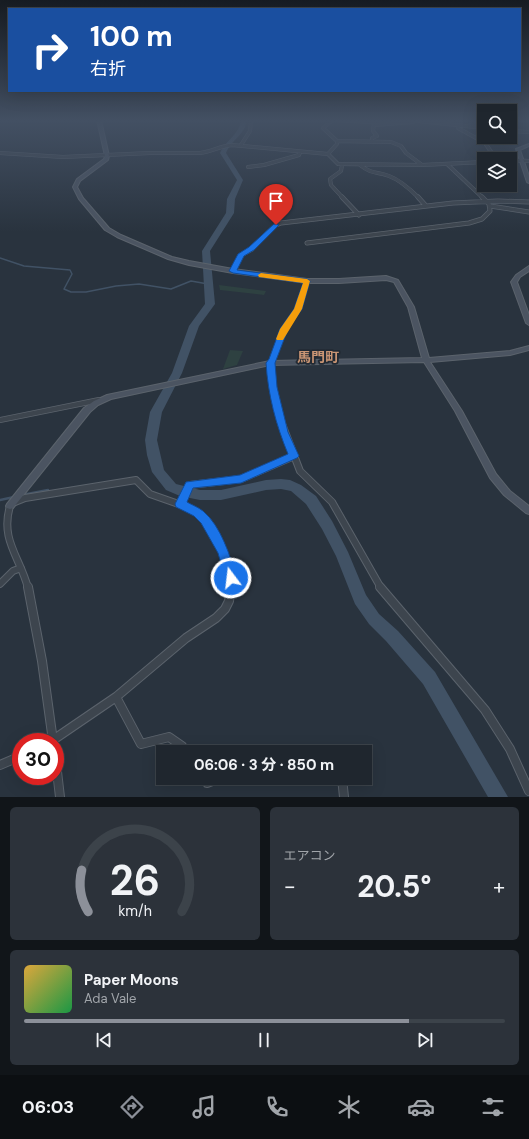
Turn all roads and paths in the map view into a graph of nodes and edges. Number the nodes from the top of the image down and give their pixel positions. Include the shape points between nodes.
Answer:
1 (107, 157) edge
2 (291, 157) edge
3 (331, 157) edge
4 (412, 157) edge
5 (520, 157) edge
6 (517, 161) edge
7 (521, 161) junction
8 (529, 161) edge
9 (477, 162) edge
10 (360, 164) junction
11 (447, 164) junction
12 (342, 165) junction
13 (422, 165) junction
14 (248, 167) dead end
15 (529, 182) edge
16 (486, 201) junction
17 (529, 202) edge
18 (426, 206) junction
19 (490, 206) junction
20 (529, 212) edge
21 (359, 215) junction
22 (307, 243) dead end
23 (529, 268) edge
24 (233, 271) junction
25 (307, 281) junction
26 (529, 323) edge
27 (529, 348) edge
28 (426, 360) junction
29 (270, 363) junction
30 (102, 400) junction
31 (0, 420) edge
32 (294, 456) junction
33 (181, 502) junction
34 (12, 504) junction
35 (529, 511) edge
36 (21, 568) junction
37 (0, 584) edge
38 (116, 697) junction
39 (51, 733) edge
40 (64, 733) edge
41 (181, 745) edge
42 (12, 760) edge
43 (0, 765) edge
44 (59, 785) edge
45 (343, 785) edge
46 (529, 791) edge
47 (60, 797) edge
48 (344, 797) edge

1 - 24 street via 101,165 78,180 75,187 107,229 170,258
2 - 14 street
3 - 12 street
4 - 13 street
5 - 7 street
6 - 7 street
7 - 8 street
7 - 15 street
9 - 11 street
10 - 12 street
10 - 13 street
10 - 18 street via 369,172 396,179
11 - 13 street
11 - 16 street
12 - 21 street via 341,171 330,179 331,185
16 - 17 street
16 - 18 street
16 - 19 street
18 - 21 street
19 - 20 street
19 - 22 street via 490,211 485,217 469,223
21 - 24 street via 276,225 241,255
23 - 26 street via 514,282
24 - 25 street
25 - 28 street via 394,279 411,307
25 - 29 street via 298,309 284,329
27 - 28 street via 510,353
28 - 29 street
28 - 35 street via 458,411 493,476 507,493
29 - 30 street
29 - 32 street via 272,387 284,432
30 - 31 street
30 - 34 street via 87,410
32 - 33 street via 241,479 190,485
32 - 46 street via 300,471 332,502 378,585 489,716 510,749
33 - 34 street via 162,500 150,494 136,480 24,498
33 - 38 street via 205,520 224,552 231,578 232,590 229,601 216,618 186,638
34 - 36 street via 3,518 1,529
36 - 37 street
36 - 39 street via 35,624
38 - 40 street
38 - 41 street via 141,744 169,737
42 - 43 street
44 - 47 street
45 - 48 street

